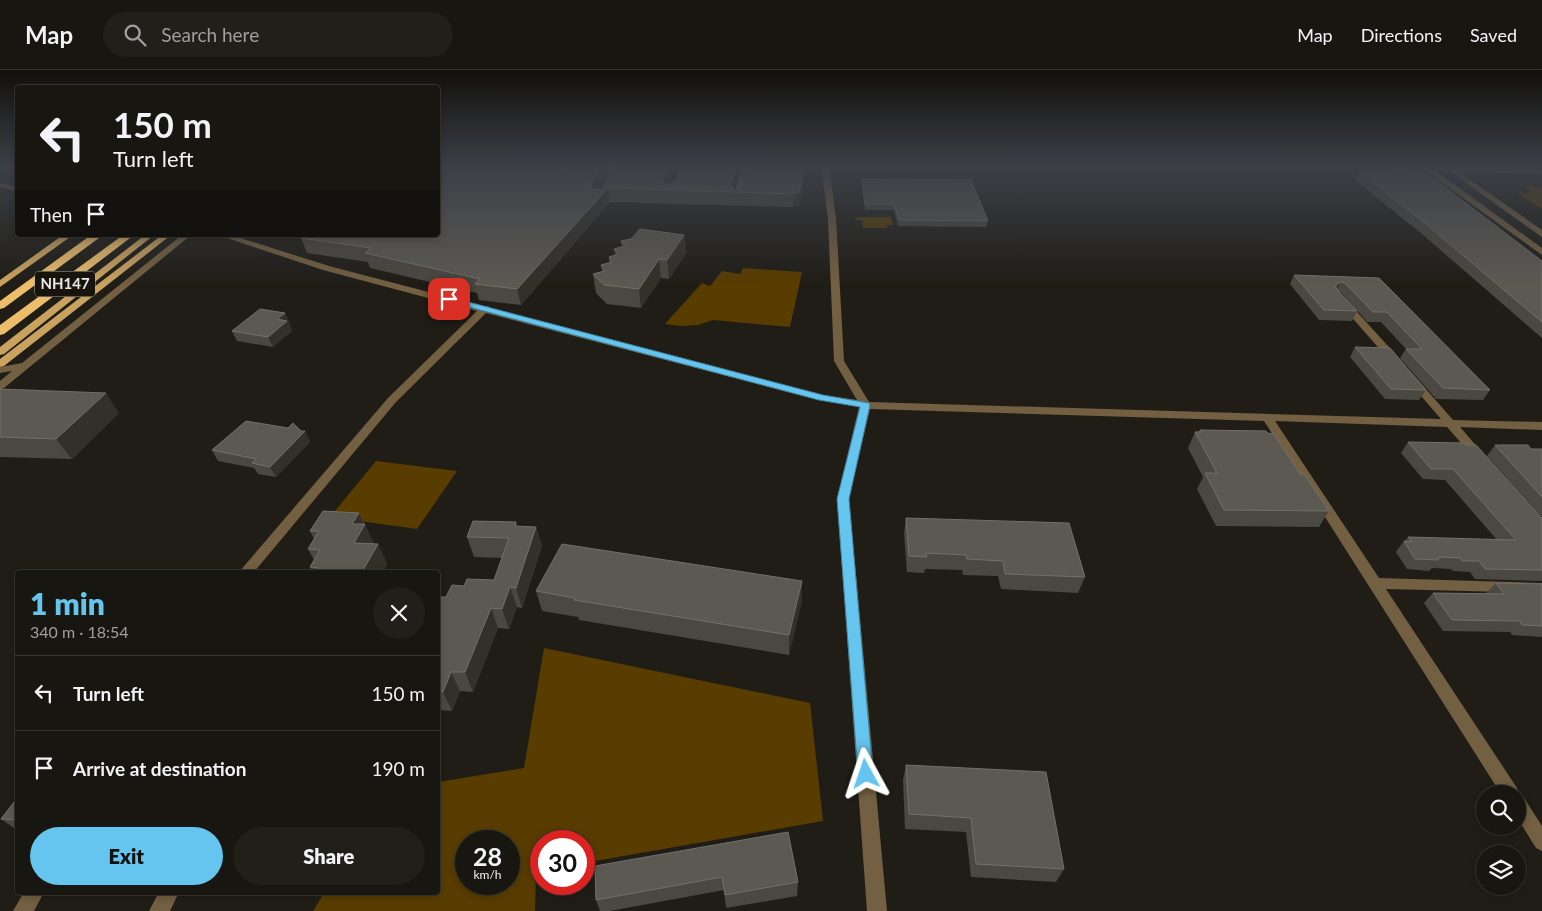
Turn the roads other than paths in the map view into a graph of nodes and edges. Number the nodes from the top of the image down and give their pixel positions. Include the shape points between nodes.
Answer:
1 (830, 206) edge
2 (1479, 206) edge
3 (1502, 206) edge
4 (1542, 234) edge
5 (66, 237) edge
6 (95, 237) edge
7 (126, 237) edge
8 (147, 237) edge
9 (164, 237) edge
10 (185, 237) edge
11 (228, 237) edge
12 (1542, 252) edge
13 (0, 284) edge
14 (1337, 296) edge
15 (0, 306) edge
16 (485, 308) junction
17 (0, 332) edge
18 (0, 352) edge
19 (0, 364) edge
20 (25, 366) junction
21 (0, 370) edge
22 (0, 386) edge
23 (865, 405) junction
24 (1267, 417) junction
25 (1450, 423) junction
26 (1542, 426) edge
27 (1488, 466) edge
28 (248, 570) edge
29 (1375, 583) junction
30 (1542, 588) edge
31 (1505, 785) edge
32 (1526, 817) edge
33 (1542, 842) edge
34 (33, 895) edge
35 (168, 895) edge
36 (23, 911) edge
37 (159, 911) edge
38 (877, 911) edge

1 - 23 street via 839,361
2 - 12 street
3 - 4 street
5 - 13 main road
6 - 15 highway, NH147
7 - 17 highway, NH147
8 - 18 main road
9 - 19 main road
10 - 20 street
11 - 16 street via 326,268
14 - 25 street
16 - 23 street via 822,398
16 - 28 street via 392,400
20 - 21 street
20 - 22 street
23 - 24 street
23 - 38 street via 843,499
24 - 25 street
24 - 29 street
25 - 26 street
25 - 27 street
29 - 30 street
29 - 31 street
32 - 33 street
34 - 36 street
35 - 37 street

